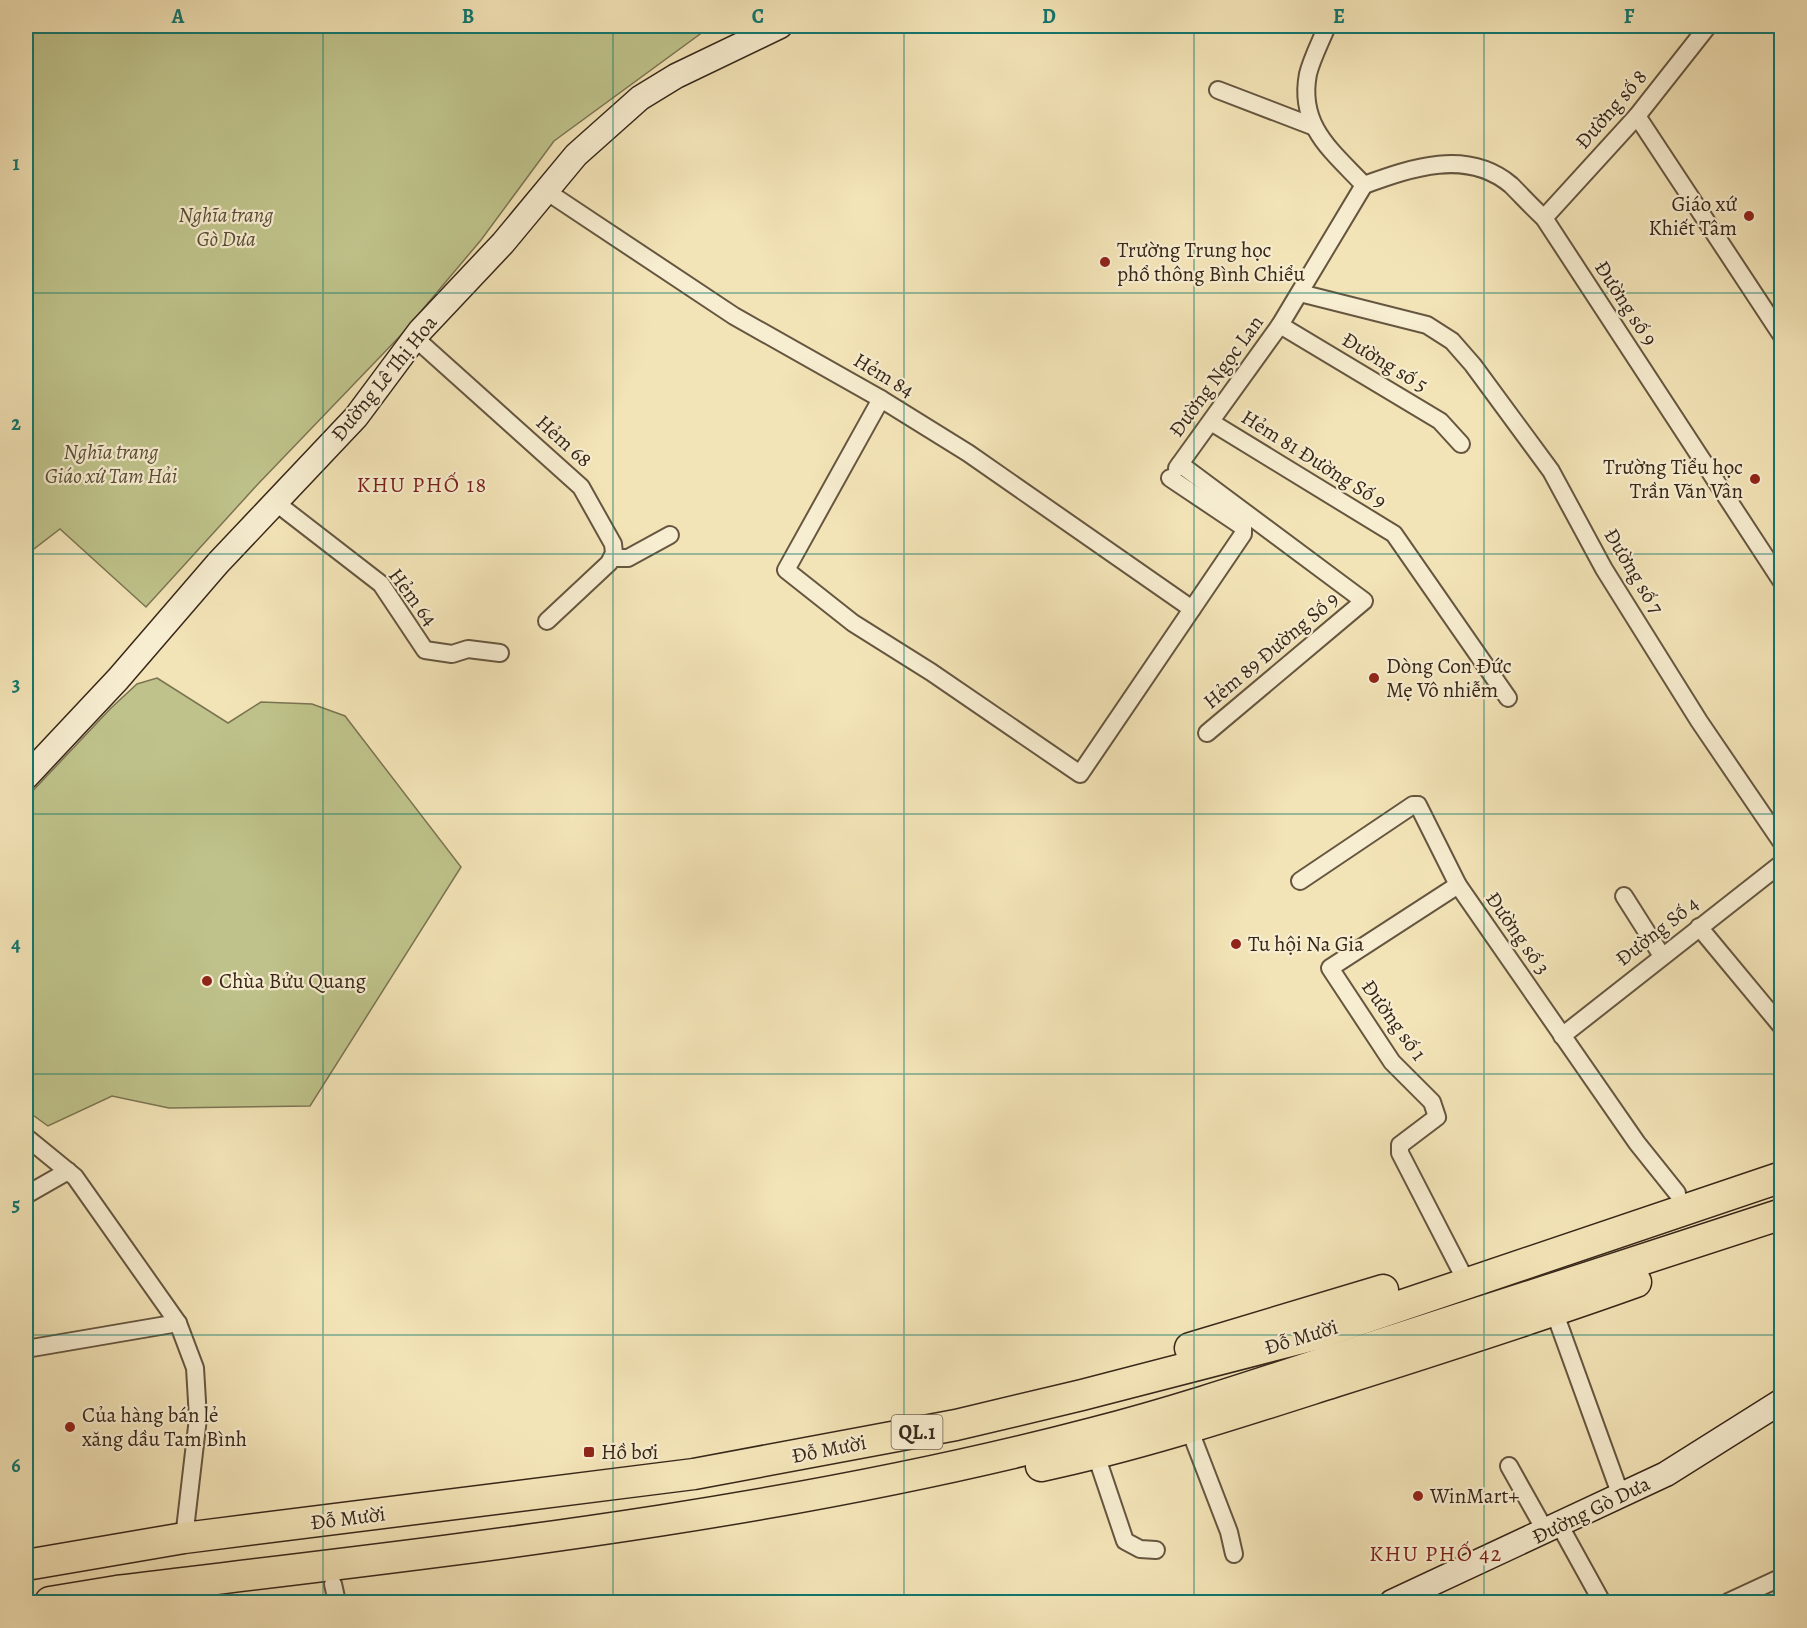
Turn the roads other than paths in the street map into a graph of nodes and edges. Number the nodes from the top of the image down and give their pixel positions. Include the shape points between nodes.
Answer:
1 (780, 26) edge
2 (1327, 26) edge
3 (1708, 26) edge
4 (1218, 90) dead end
5 (1637, 116) junction
6 (1312, 126) junction
7 (1364, 185) junction
8 (546, 191) junction
9 (1544, 218) junction
10 (1300, 293) junction
11 (1280, 325) junction
12 (1782, 336) edge
13 (415, 338) junction
14 (881, 399) junction
15 (1211, 422) junction
16 (1461, 444) dead end
17 (1176, 470) junction
18 (275, 502) junction
19 (670, 535) dead end
20 (613, 558) junction
21 (1781, 581) edge
22 (1192, 609) junction
23 (547, 621) dead end
24 (500, 654) dead end
25 (1508, 698) dead end
26 (1207, 733) dead end
27 (26, 777) edge
28 (1782, 843) edge
29 (1782, 863) edge
30 (1300, 880) dead end
31 (1458, 885) junction
32 (1624, 896) dead end
33 (1699, 927) junction
34 (1662, 956) junction
35 (1782, 1027) edge
36 (1562, 1036) junction
37 (26, 1137) edge
38 (1782, 1158) edge
39 (68, 1171) junction
40 (1782, 1177) edge
41 (1677, 1193) junction
42 (26, 1195) edge
43 (1782, 1214) edge
44 (1725, 1233) junction
45 (1782, 1234) edge
46 (1707, 1257) junction
47 (1463, 1273) junction
48 (1554, 1311) junction
49 (178, 1323) junction
50 (26, 1349) edge
51 (1782, 1401) edge
52 (1189, 1428) junction
53 (1096, 1455) junction
54 (1509, 1466) dead end
55 (1621, 1496) junction
56 (1553, 1529) junction
57 (185, 1530) junction
58 (26, 1548) edge
59 (1156, 1550) dead end
60 (1234, 1554) dead end
61 (26, 1565) edge
62 (1782, 1577) edge
63 (335, 1593) edge
64 (1424, 1595) edge
65 (50, 1602) edge
66 (185, 1602) edge
67 (1392, 1602) edge
68 (1602, 1602) edge
69 (1728, 1602) edge

1 - 8 street, Đường Lê Thị Hoa via 676,76 640,98 576,155
2 - 6 street via 1308,74
3 - 5 street, Đường số 8
4 - 6 street
5 - 9 street, Đường số 8
5 - 12 street
6 - 7 street
7 - 9 street, Đường số 9 via 1413,167 1466,164 1509,184
7 - 10 street, Đường Ngọc Lan
8 - 13 street, Đường Lê Thị Hoa
8 - 14 street, Hẻm 84 via 734,316
9 - 21 street, Đường số 9
10 - 11 street, Đường Ngọc Lan
10 - 28 street, Đường số 7 via 1427,325 1452,341 1473,364 1551,471 1604,569 1699,721
11 - 15 street, Đường Ngọc Lan
11 - 16 street, Đường số 5 via 1440,421
13 - 18 street, Đường Lê Thị Hoa via 356,417
13 - 20 street, Hẻm 68 via 581,487 613,544
14 - 22 street, Hẻm 84 via 968,453
14 - 22 street via 786,570 853,623 1080,774
15 - 17 street, Đường Ngọc Lan
15 - 25 street, Hẻm 81 Đường Số 9 via 1394,534
17 - 22 street via 1244,530
17 - 26 street, Hẻm 89 Đường Số 9 via 1364,601
18 - 24 street, Hẻm 64 via 381,584 425,651 452,654 468,649
18 - 27 street, Đường Lê Thị Hoa
19 - 20 street via 628,558
20 - 23 street
29 - 33 street, Đường Số 4
30 - 31 street, Đường số 3 via 1416,804
31 - 36 street, Đường số 3
31 - 47 street, Đường số 1 via 1330,968 1392,1062 1432,1102 1437,1117 1400,1144 1400,1153
32 - 34 street
33 - 34 street, Đường Số 4
33 - 35 street
34 - 36 street, Đường Số 4
36 - 41 street, Đường số 3
37 - 39 street
38 - 41 highway, Đỗ Mười / QL.1
39 - 42 street
39 - 49 street
40 - 47 highway, Đỗ Mười / QL.1
41 - 47 highway, Đỗ Mười / QL.1
43 - 44 highway, Đỗ Mười / QL.1
44 - 46 highway
44 - 65 highway, Đỗ Mười / QL.1 via 1176,1410 1006,1454 830,1492 678,1518
45 - 46 highway
46 - 48 highway
47 - 57 highway, Đỗ Mười / QL.1 via 1314,1335 956,1425 694,1474
48 - 52 highway
48 - 55 street
49 - 50 street
49 - 57 street via 195,1368 198,1418
51 - 55 street, Đường Gò Dưa via 1666,1474
52 - 53 highway
52 - 60 street
53 - 59 street via 1125,1541 1140,1549
53 - 63 highway via 773,1521
54 - 56 street
55 - 56 street, Đường Gò Dưa
56 - 64 street, Đường Gò Dưa
56 - 68 street
57 - 58 highway, Đỗ Mười / QL.1
57 - 61 highway, Đỗ Mười / QL.1
62 - 69 street
63 - 66 highway
64 - 67 street, Đường Gò Dưa

